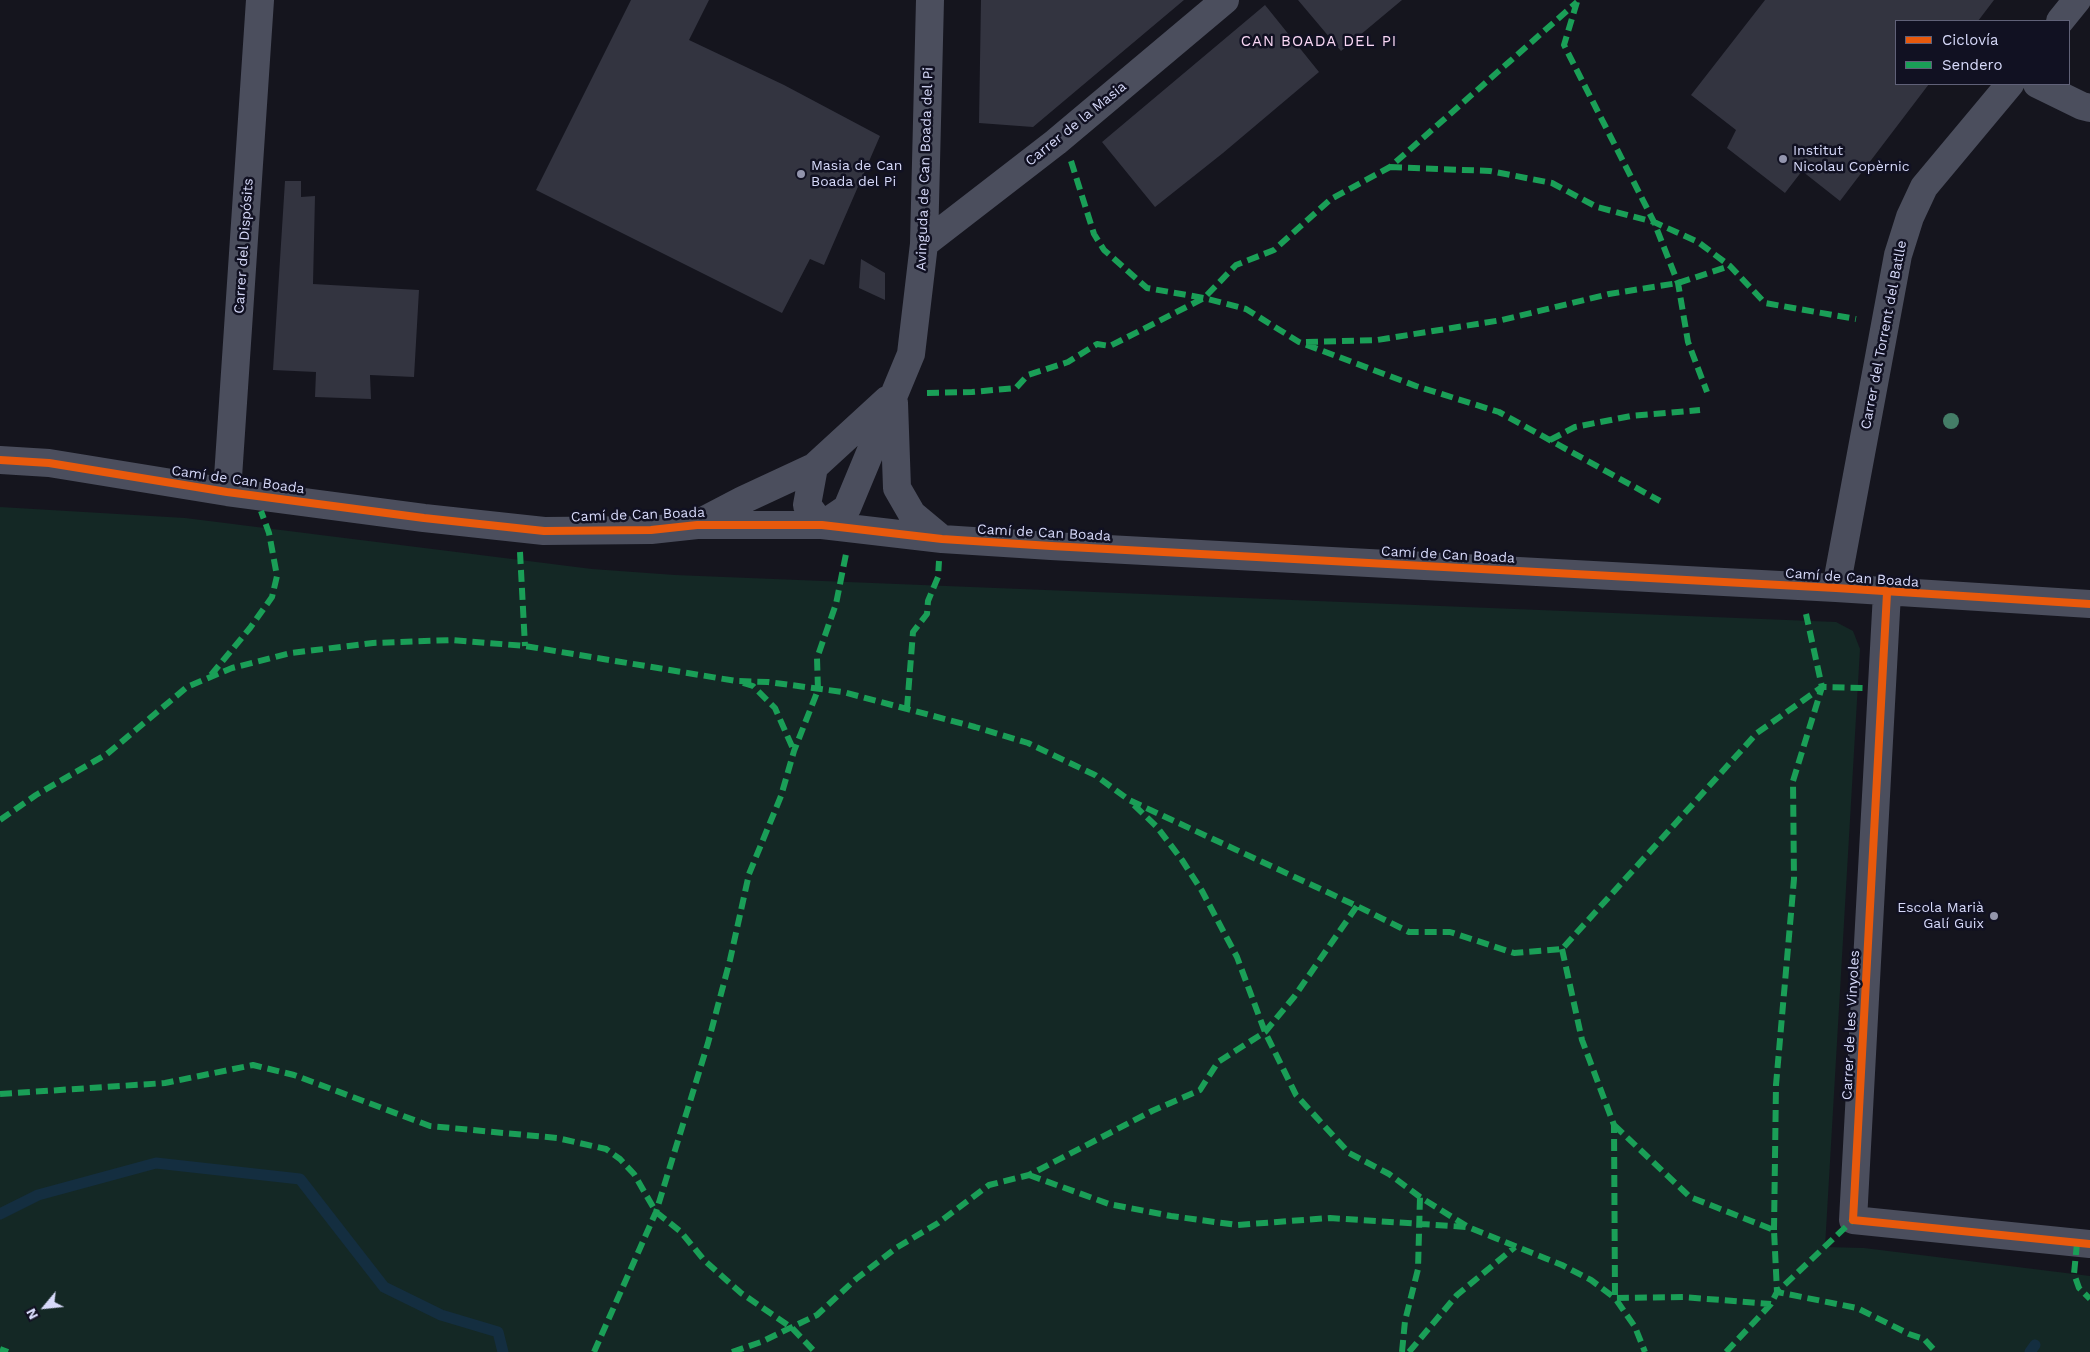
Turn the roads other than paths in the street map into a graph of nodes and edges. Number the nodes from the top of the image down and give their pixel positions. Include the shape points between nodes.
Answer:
1 (260, 0) edge
2 (930, 0) edge
3 (1225, 0) edge
4 (2077, 0) edge
5 (2061, 20) edge
6 (2009, 85) edge
7 (2039, 85) edge
8 (2090, 108) edge
9 (924, 244) junction
10 (894, 394) junction
11 (0, 460) edge
12 (814, 467) junction
13 (227, 492) junction
14 (697, 525) junction
15 (822, 525) junction
16 (942, 539) junction
17 (1836, 588) junction
18 (1887, 593) junction
19 (2090, 604) edge
20 (2090, 1244) edge

1 - 13 street, Carrer del Dispósits
2 - 9 street, Avinguda de Can Boada del Pi
3 - 9 street, Carrer de la Masia via 1056,142
4 - 5 street
6 - 17 street, Carrer del Torrent del Batlle via 1924,187 1910,217 1898,255
7 - 8 street
9 - 10 street, Avinguda de Can Boada del Pi via 911,354
10 - 12 street
10 - 15 street, Avinguda de Can Boada del Pi via 847,508
10 - 16 street via 897,488 912,514
11 - 13 street, Camí de Can Boada via 49,463
12 - 14 street
12 - 15 street via 807,505
13 - 14 street, Camí de Can Boada via 544,530 651,530
14 - 15 street, Camí de Can Boada
15 - 16 street, Camí de Can Boada
16 - 17 street, Camí de Can Boada
17 - 18 street, Camí de Can Boada
18 - 19 street, Camí de Can Boada
18 - 20 street, Carrer de les Vinyoles via 1853,1220

